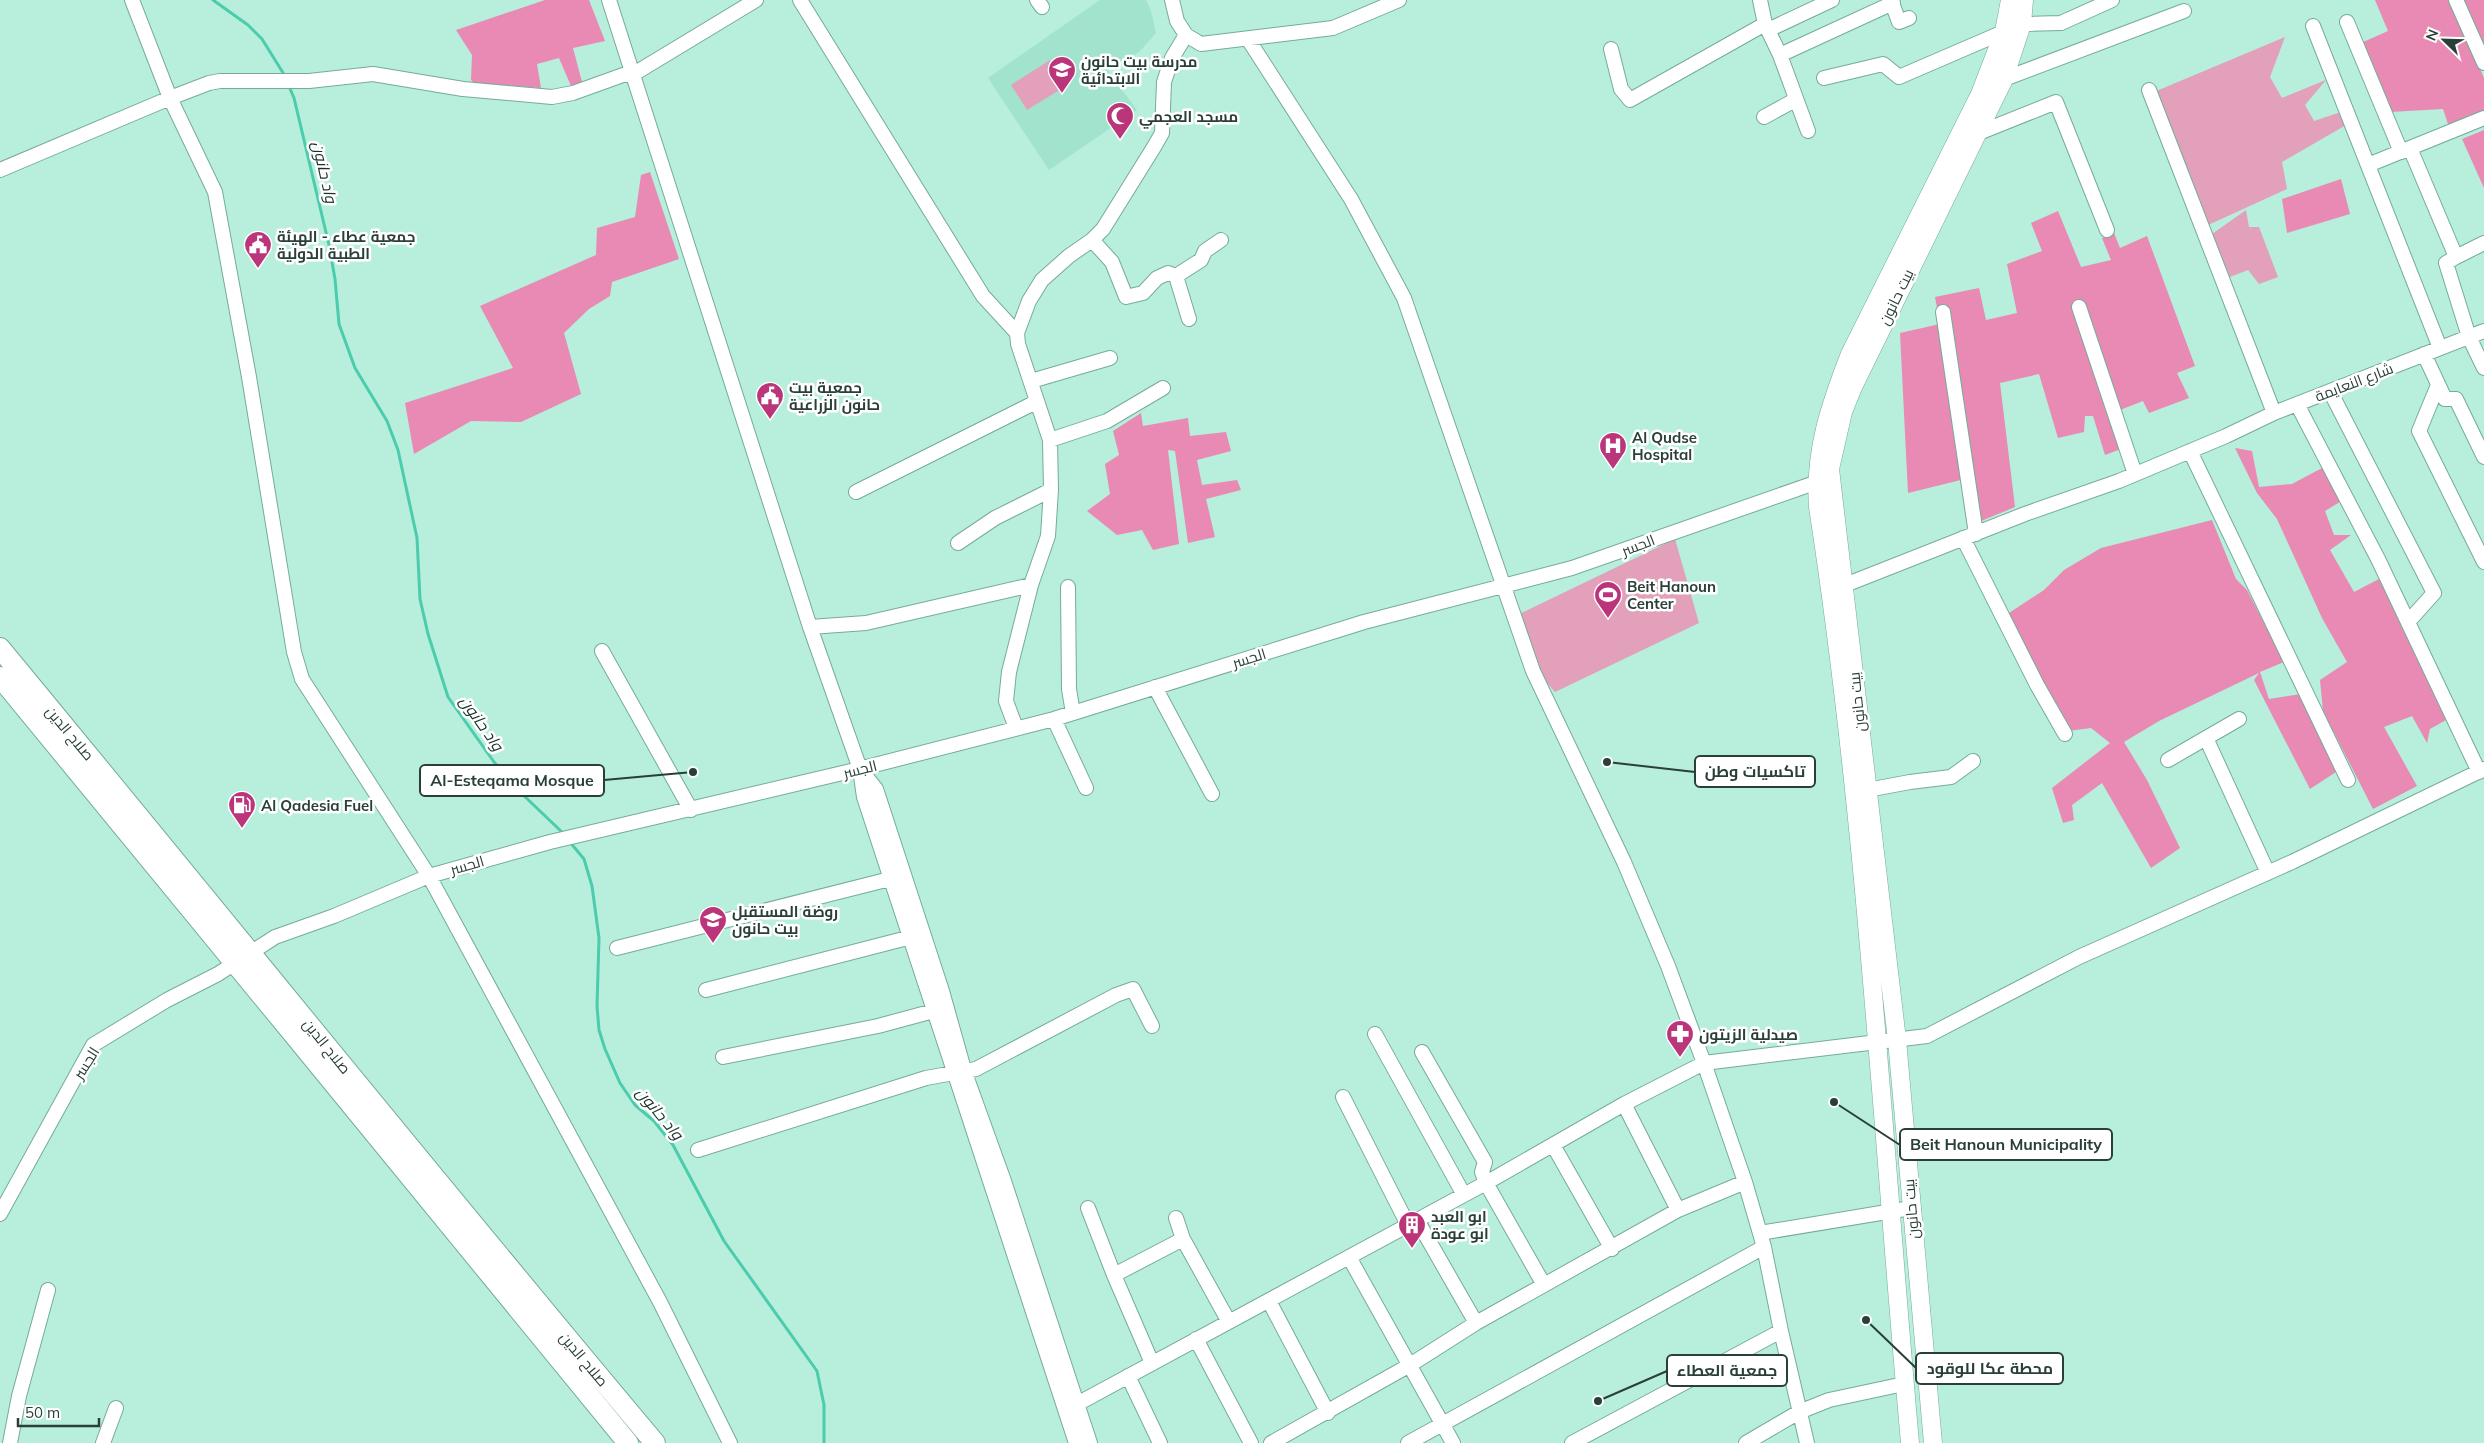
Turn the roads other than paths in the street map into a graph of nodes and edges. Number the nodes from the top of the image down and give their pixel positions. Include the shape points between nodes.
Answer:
1 (132, 0) edge
2 (609, 0) edge
3 (756, 0) edge
4 (800, 0) edge
5 (1172, 0) edge
6 (1399, 0) edge
7 (1760, 0) edge
8 (1832, 0) edge
9 (2010, 0) edge
10 (2024, 0) edge
11 (2112, 0) edge
12 (2456, 0) edge
13 (1892, 2) edge
14 (2184, 11) dead end
15 (1909, 18) dead end
16 (2347, 22) dead end
17 (2022, 24) junction
18 (2313, 26) dead end
19 (1766, 27) junction
20 (2004, 32) junction
21 (1186, 35) junction
22 (1248, 39) junction
23 (1611, 49) dead end
24 (1780, 55) junction
25 (2484, 63) edge
26 (632, 75) junction
27 (1824, 78) dead end
28 (2004, 79) junction
29 (2149, 90) dead end
30 (170, 98) junction
31 (1795, 100) junction
32 (1764, 117) dead end
33 (2484, 118) edge
34 (1808, 131) dead end
35 (1976, 134) junction
36 (2406, 150) junction
37 (2368, 165) junction
38 (0, 170) edge
39 (2107, 230) dead end
40 (1092, 240) junction
41 (1221, 240) dead end
42 (2484, 243) edge
43 (2456, 257) junction
44 (1176, 276) junction
45 (2078, 306) dead end
46 (1943, 312) dead end
47 (1189, 319) dead end
48 (2484, 331) edge
49 (1017, 333) junction
50 (2469, 337) junction
51 (2440, 348) junction
52 (2424, 354) junction
53 (1110, 358) dead end
54 (2484, 368) edge
55 (1031, 381) junction
56 (2438, 385) junction
57 (1162, 388) dead end
58 (2330, 391) junction
59 (1036, 402) junction
60 (2297, 404) junction
61 (2274, 413) junction
62 (1050, 440) junction
63 (2190, 451) junction
64 (2484, 457) edge
65 (2135, 474) junction
66 (1824, 481) junction
67 (1051, 490) junction
68 (856, 492) dead end
69 (1970, 536) junction
70 (958, 543) dead end
71 (2484, 562) edge
72 (1031, 585) junction
73 (1845, 585) junction
74 (1068, 587) dead end
75 (1502, 587) junction
76 (2408, 622) junction
77 (810, 627) junction
78 (0, 648) edge
79 (602, 651) dead end
80 (0, 677) edge
81 (1155, 687) junction
82 (1073, 713) junction
83 (1054, 719) junction
84 (2239, 719) dead end
85 (1016, 728) junction
86 (2065, 734) dead end
87 (2206, 738) junction
88 (2168, 760) dead end
89 (1973, 761) dead end
90 (860, 769) junction
91 (2481, 770) edge
92 (2348, 780) dead end
93 (1086, 788) dead end
94 (1867, 790) junction
95 (1212, 794) dead end
96 (691, 810) junction
97 (2268, 873) junction
98 (429, 876) junction
99 (898, 881) junction
100 (917, 936) junction
101 (617, 948) dead end
102 (251, 952) junction
103 (234, 963) junction
104 (706, 990) dead end
105 (940, 1010) junction
106 (1152, 1026) dead end
107 (1375, 1034) dead end
108 (1897, 1040) junction
109 (1878, 1043) junction
110 (1422, 1052) dead end
111 (723, 1057) dead end
112 (1704, 1063) junction
113 (959, 1073) junction
114 (1343, 1097) dead end
115 (1624, 1104) junction
116 (1553, 1145) junction
117 (698, 1150) dead end
118 (1745, 1182) junction
119 (1486, 1183) junction
120 (1464, 1194) junction
121 (1088, 1208) dead end
122 (1911, 1208) junction
123 (1678, 1210) junction
124 (1890, 1212) junction
125 (0, 1214) edge
126 (1176, 1218) dead end
127 (1413, 1222) junction
128 (1183, 1239) junction
129 (1762, 1240) junction
130 (1612, 1248) junction
131 (1348, 1257) junction
132 (1114, 1275) junction
133 (1544, 1285) junction
134 (48, 1290) dead end
135 (1269, 1301) junction
136 (1920, 1309) junction
137 (1898, 1312) junction
138 (1229, 1322) junction
139 (1476, 1323) junction
140 (1781, 1331) junction
141 (1196, 1339) junction
142 (1152, 1362) junction
143 (1410, 1366) junction
144 (1128, 1376) junction
145 (1904, 1384) junction
146 (1077, 1404) junction
147 (116, 1408) dead end
148 (1799, 1412) junction
149 (1328, 1413) junction
150 (1443, 1424) junction
151 (10, 1443) edge
152 (103, 1443) edge
153 (628, 1443) edge
154 (655, 1443) edge
155 (730, 1443) edge
156 (1076, 1443) edge
157 (1090, 1443) edge
158 (1160, 1443) edge
159 (1251, 1443) edge
160 (1270, 1443) edge
161 (1408, 1443) edge
162 (1453, 1443) edge
163 (1572, 1443) edge
164 (1746, 1443) edge
165 (1807, 1443) edge
166 (1910, 1443) edge
167 (1933, 1443) edge

1 - 30 street
2 - 26 street
3 - 26 street
4 - 49 street via 983,296
5 - 21 street via 1177,21
6 - 22 street via 1333,28
7 - 19 street
8 - 19 street
9 - 20 main road, بيت حانون
10 - 17 main road, بيت حانون
11 - 17 street via 2061,22
12 - 25 street
13 - 15 street via 1899,22
13 - 24 street
14 - 28 street
16 - 36 street
17 - 20 street
17 - 28 main road, بيت حانون
18 - 37 street
19 - 23 street via 1630,100 1621,89
19 - 24 street
20 - 27 street via 1899,77 1883,64
20 - 66 main road, بيت حانون via 1980,94 1850,354 1832,398 1823,431
21 - 22 street via 1201,44
21 - 40 street via 1172,58 1164,82 1162,133 1114,214
22 - 75 street via 1351,199 1404,298
24 - 31 street
26 - 30 street via 552,97 463,89 373,74 309,81 220,81
26 - 77 street
28 - 35 main road, بيت حانون
29 - 61 street
30 - 38 street
30 - 98 street via 215,192 294,652 302,679
31 - 32 street
31 - 34 street
33 - 36 street
35 - 39 street via 2056,102
35 - 66 main road, بيت حانون via 1853,387
36 - 37 street
36 - 43 street
37 - 51 street
40 - 44 street via 1112,262 1126,298 1143,292 1157,278 1168,273
40 - 49 street via 1042,280 1029,301
41 - 44 street via 1205,251 1201,260
42 - 43 street
43 - 50 street via 2446,263
44 - 47 street
45 - 65 street
46 - 69 street
48 - 50 street, شارع النعايمة
49 - 55 street
50 - 51 street, شارع النعايمة
50 - 54 street
51 - 52 street, شارع النعايمة
52 - 56 street
52 - 58 street, شارع النعايمة
53 - 55 street
55 - 59 street
56 - 64 street via 2445,399 2456,399
56 - 71 street via 2419,431
57 - 62 street via 1107,421
58 - 60 street, شارع النعايمة
58 - 76 street via 2434,593
59 - 62 street
59 - 68 street
60 - 61 street, شارع النعايمة
60 - 76 street
61 - 63 street, شارع النعايمة
62 - 67 street
63 - 65 street, شارع النعايمة
63 - 92 street
65 - 69 street, شارع النعايمة
66 - 73 main road, بيت حانون
66 - 75 street, الجسر via 1607,556
66 - 109 main road, بيت حانون
67 - 70 street via 995,518
67 - 72 street via 1048,536
69 - 73 street, شارع النعايمة
69 - 86 street via 2037,685
72 - 77 street via 866,623
72 - 85 street via 1009,672 1006,701
73 - 94 main road, بيت حانون
74 - 82 street via 1069,689
75 - 81 street, الجسر via 1364,622
75 - 112 street via 1532,671 1624,862
76 - 91 street
77 - 90 street
78 - 102 highway, صلاح الدين
79 - 96 street
80 - 103 highway, صلاح الدين
81 - 82 street, الجسر
81 - 95 street
82 - 83 street, الجسر
83 - 85 street, الجسر
83 - 93 street
84 - 87 street
85 - 90 street, الجسر
87 - 88 street
87 - 97 street
89 - 94 street via 1951,777
90 - 96 street, الجسر
90 - 99 street via 864,797
91 - 97 street
94 - 108 main road, بيت حانون
96 - 98 street, الجسر via 550,842
97 - 108 street via 2079,957 1927,1036
98 - 102 street, الجسر via 276,937
98 - 155 street via 660,1302
99 - 100 street
99 - 101 street via 868,884
100 - 104 street
100 - 105 street
102 - 103 street, الجسر
102 - 154 highway, صلاح الدين
103 - 125 street, الجسر via 93,1045
103 - 153 highway, صلاح الدين
105 - 111 street via 878,1026
105 - 113 street
106 - 113 street via 1133,989 976,1069
107 - 120 street
108 - 109 street
108 - 122 main road, بيت حانون
109 - 112 street
109 - 124 main road, بيت حانون
110 - 119 street via 1486,1162 1482,1172
112 - 115 street
112 - 118 street
113 - 117 street via 926,1078
113 - 146 street via 1004,1181
113 - 156 street
114 - 127 street
115 - 116 street
115 - 123 street
116 - 119 street
116 - 130 street
118 - 123 street
118 - 129 street
119 - 120 street
119 - 133 street
120 - 127 street
121 - 132 street
122 - 124 street
122 - 136 main road, بيت حانون
123 - 130 street
124 - 129 street
124 - 137 main road, بيت حانون
126 - 128 street
127 - 131 street
127 - 139 street
128 - 132 street
128 - 138 street
129 - 140 street
129 - 150 street
130 - 133 street
131 - 135 street
131 - 143 street
132 - 142 street
133 - 139 street
134 - 151 street
135 - 138 street
135 - 149 street
136 - 137 street
136 - 167 main road, بيت حانون
137 - 145 main road, بيت حانون
138 - 141 street
139 - 143 street
140 - 148 street
140 - 163 street
141 - 142 street
141 - 159 street
142 - 144 street
143 - 149 street
143 - 150 street
144 - 146 street
144 - 158 street
145 - 148 street via 1829,1400
145 - 166 main road, بيت حانون
146 - 157 street
147 - 152 street
148 - 164 street
148 - 165 street
149 - 160 street
150 - 161 street
150 - 162 street

